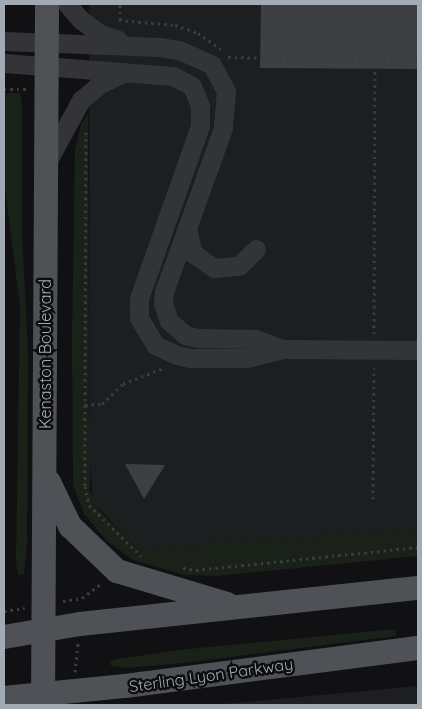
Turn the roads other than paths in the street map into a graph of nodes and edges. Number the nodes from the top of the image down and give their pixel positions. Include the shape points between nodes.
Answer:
1 (47, 4) edge
2 (68, 4) edge
3 (4, 41) edge
4 (46, 41) junction
5 (128, 44) junction
6 (4, 63) edge
7 (45, 65) junction
8 (125, 73) junction
9 (46, 164) junction
10 (187, 228) junction
11 (256, 249) dead end
12 (282, 350) junction
13 (418, 350) edge
14 (45, 473) junction
15 (418, 588) edge
16 (243, 608) junction
17 (44, 631) junction
18 (4, 636) edge
19 (418, 648) edge
20 (125, 686) junction
21 (4, 698) edge
22 (43, 699) edge
23 (104, 705) edge

1 - 4 main road, Kenaston Boulevard
2 - 5 street via 81,20 100,34
3 - 4 street
4 - 5 street
4 - 7 main road, Kenaston Boulevard
5 - 10 street via 179,50 196,56 212,65 226,91 223,128
6 - 7 street
7 - 8 street
7 - 9 main road, Kenaston Boulevard
8 - 9 street via 100,84 81,100
8 - 12 street via 173,76 184,80 192,86 200,106 200,126 139,298 142,328 155,345 183,356 247,358
9 - 14 main road, Kenaston Boulevard
10 - 11 street via 193,253 214,268 239,266
10 - 12 street via 164,292 166,313 174,328 198,338 256,339
12 - 13 street
14 - 16 main road via 70,526 117,571
14 - 17 main road, Kenaston Boulevard
15 - 16 main road
16 - 17 main road via 80,624
17 - 18 main road
17 - 22 main road, Kenaston Boulevard
19 - 20 main road, Sterling Lyon Parkway
20 - 22 main road, Sterling Lyon Parkway via 73,691
20 - 23 main road
21 - 22 main road, Sterling Lyon Parkway

